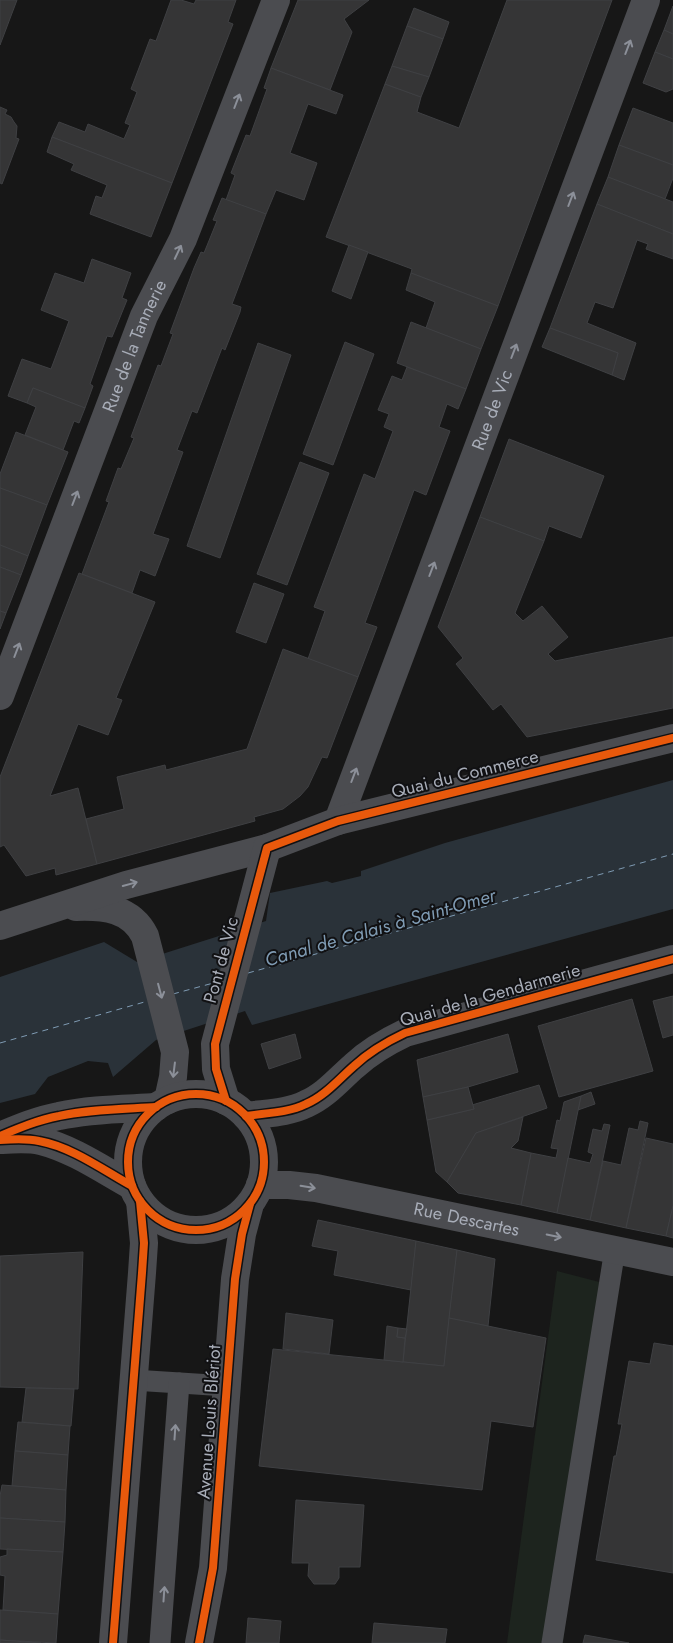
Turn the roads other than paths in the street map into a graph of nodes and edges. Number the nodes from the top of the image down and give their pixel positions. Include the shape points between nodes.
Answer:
1 (276, 0) edge
2 (646, 0) edge
3 (0, 696) edge
4 (673, 738) edge
5 (338, 821) junction
6 (267, 848) junction
7 (57, 908) junction
8 (0, 926) edge
9 (673, 959) edge
10 (162, 1104) junction
11 (236, 1109) junction
12 (0, 1138) edge
13 (136, 1194) junction
14 (255, 1194) junction
15 (615, 1249) junction
16 (673, 1262) edge
17 (133, 1380) junction
18 (179, 1383) junction
19 (227, 1386) junction
20 (113, 1643) edge
21 (160, 1643) edge
22 (199, 1643) edge
23 (552, 1643) edge

3 -> 1 street, Rue de la Tannerie via 144,316 184,239
5 -> 2 street, Rue de Vic
4 - 5 street, Quai du Commerce
5 - 6 street, Quai du Commerce
7 -> 6 street, Quai du Commerce via 126,885
6 - 11 street, Pont de Vic via 215,1044 216,1069
7 - 8 street, Quai du Commerce
7 -> 10 street via 93,906 116,910 128,915 143,932 173,1039 175,1066
9 - 11 street, Quai de la Gendarmerie via 405,1033 360,1060 308,1104 283,1111
10 - 11 street via 184,1095 201,1094
10 - 12 street via 60,1115 28,1124
10 - 13 street via 140,1124 130,1146 128,1171
11 - 14 street via 256,1129 262,1145 264,1161
12 - 13 street via 30,1139 53,1145 94,1165
13 - 14 street via 152,1214 166,1223 182,1229 199,1230 223,1225 238,1216
13 - 17 street via 144,1243
14 -> 15 street, Rue Descartes via 289,1185 310,1187
14 - 19 street, Avenue Louis Blériot via 242,1234 235,1279
15 - 16 street, Rue Descartes
15 - 23 lane
17 - 18 lane
17 - 20 street
18 - 19 lane
21 -> 18 lane
19 - 22 street, Avenue Louis Blériot via 213,1568

